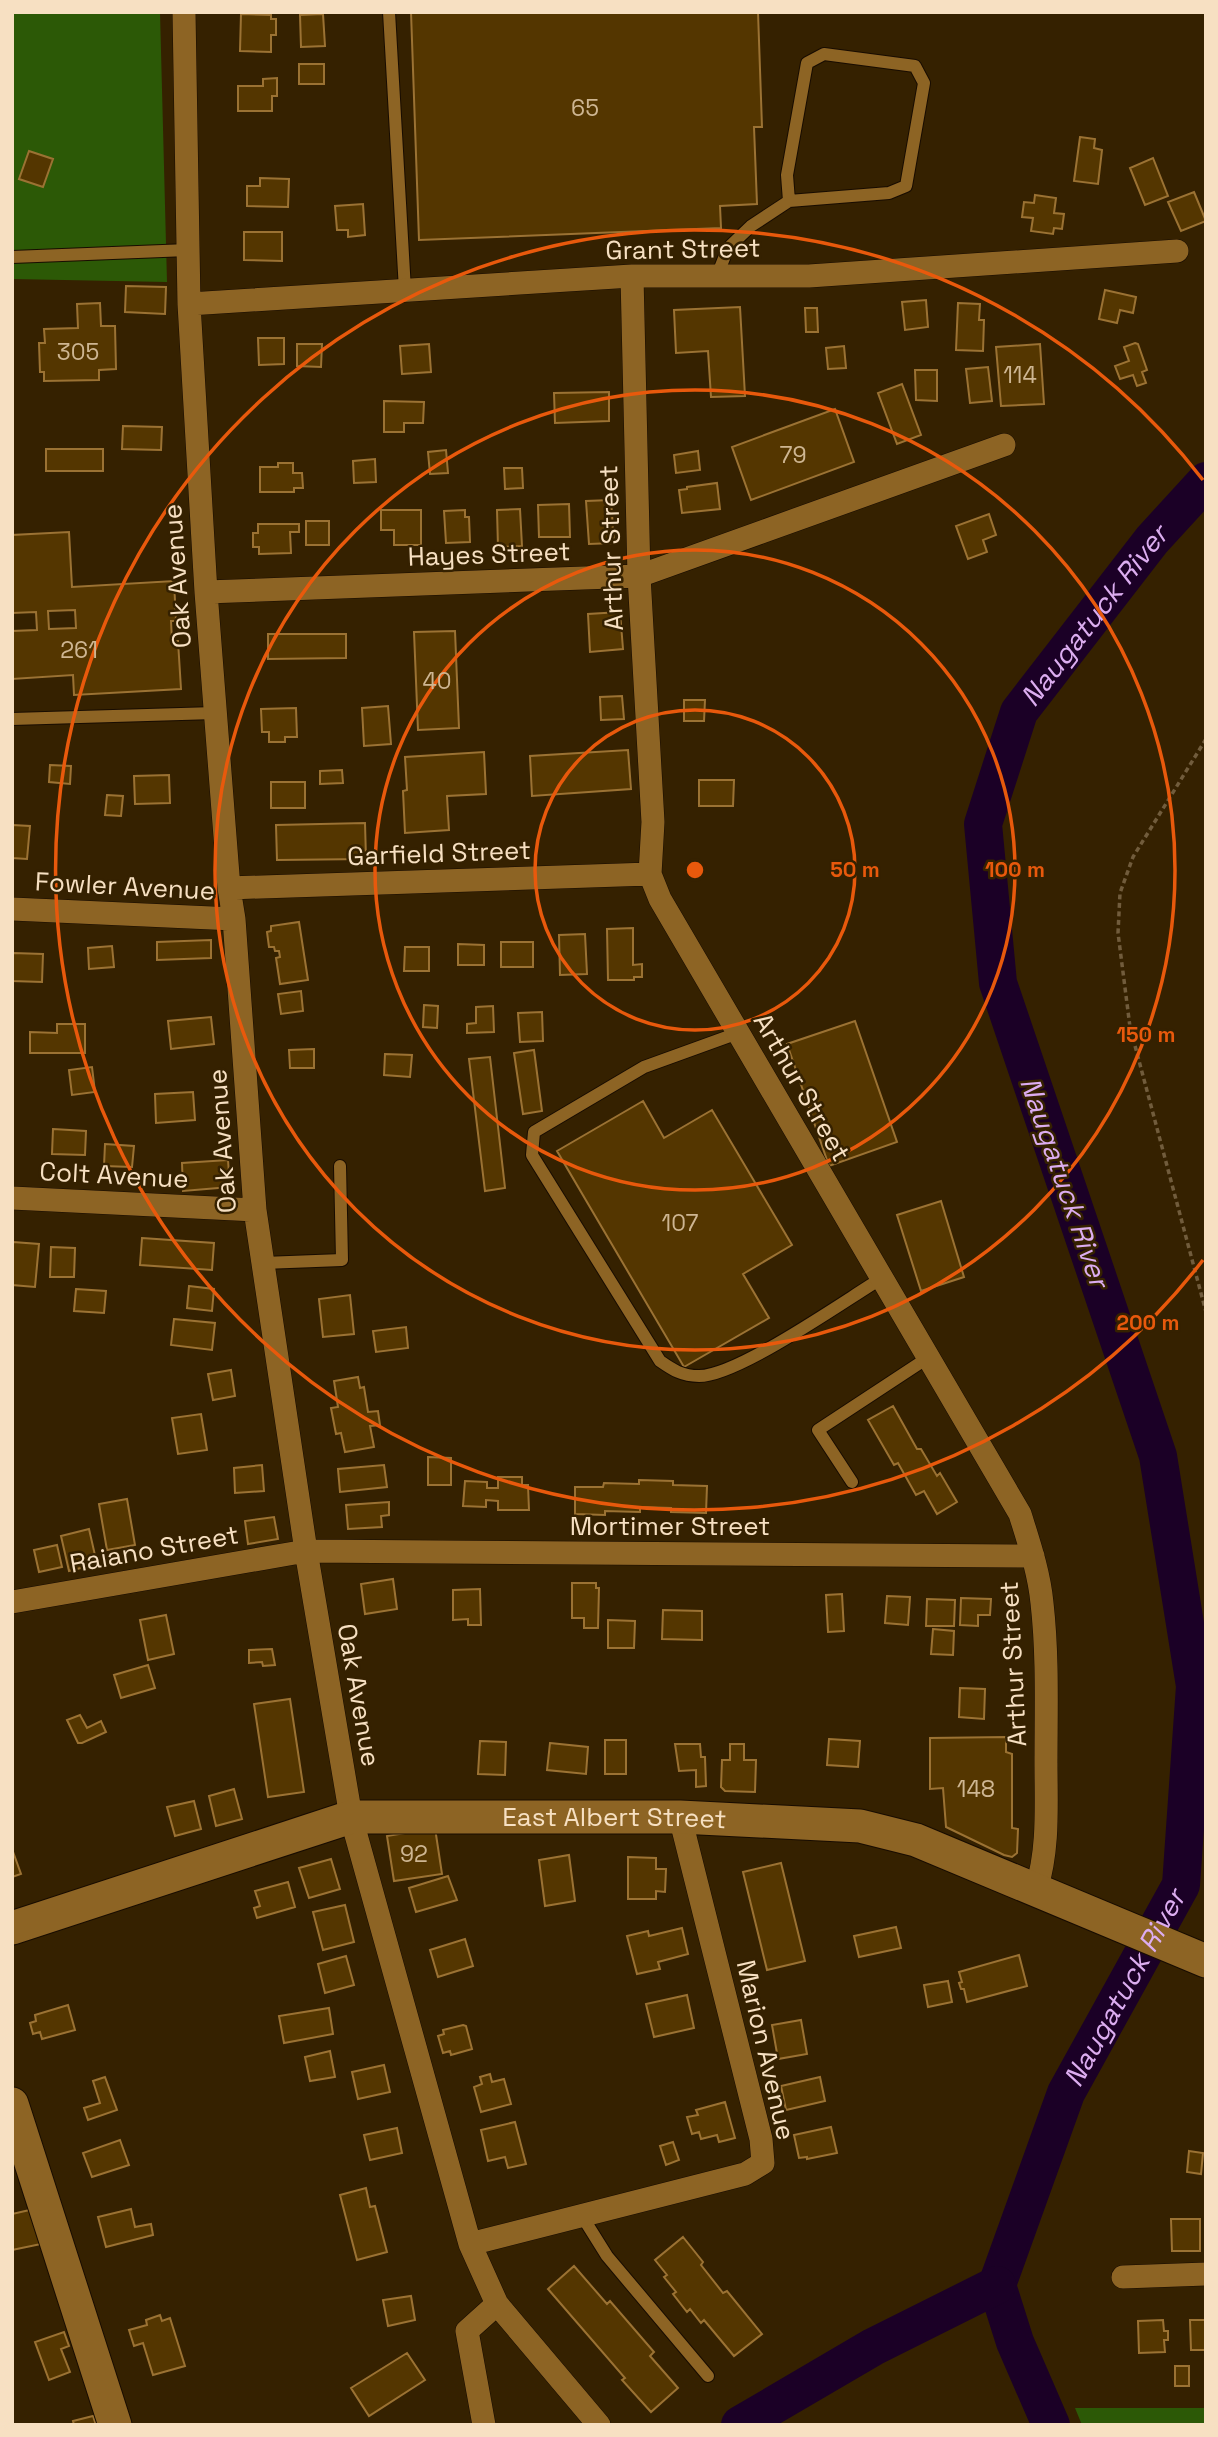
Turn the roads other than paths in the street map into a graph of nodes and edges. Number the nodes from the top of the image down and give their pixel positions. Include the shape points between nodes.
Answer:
1 (184, 12) edge
2 (388, 12) edge
3 (789, 201) junction
4 (188, 250) junction
5 (1177, 251) dead end
6 (12, 257) edge
7 (632, 275) junction
8 (717, 276) junction
9 (405, 290) junction
10 (189, 304) junction
11 (1004, 445) dead end
12 (639, 576) junction
13 (205, 592) junction
14 (215, 713) junction
15 (12, 719) edge
16 (650, 874) junction
17 (229, 888) junction
18 (12, 909) edge
19 (234, 919) junction
20 (738, 1033) junction
21 (340, 1166) dead end
22 (12, 1198) edge
23 (255, 1210) junction
24 (262, 1262) junction
25 (882, 1278) junction
26 (929, 1357) junction
27 (852, 1482) dead end
28 (306, 1551) junction
29 (1033, 1556) junction
30 (12, 1602) edge
31 (351, 1817) junction
32 (680, 1817) junction
33 (1036, 1891) junction
34 (12, 1928) edge
35 (1206, 1961) edge
36 (12, 2104) edge
37 (582, 2216) junction
38 (470, 2244) junction
39 (1206, 2274) edge
40 (1123, 2277) dead end
41 (498, 2304) junction
42 (708, 2376) dead end
43 (115, 2425) edge
44 (484, 2425) edge
45 (599, 2425) edge

1 - 4 street, Oak Avenue
2 - 9 lane
3 - 3 lane via 889,193 906,186 924,83 915,66 824,54 807,63 787,175
3 - 8 lane via 728,248
4 - 6 lane
4 - 10 street, Oak Avenue
5 - 8 street, Grant Street via 808,275
7 - 8 street, Grant Street
7 - 9 street, Grant Street
7 - 12 street, Arthur Street
9 - 10 street, Grant Street
10 - 13 street, Oak Avenue
11 - 12 street, Hayes Street
12 - 13 street, Hayes Street
12 - 16 street, Arthur Street via 653,822
13 - 14 street, Oak Avenue
14 - 15 lane
14 - 17 street, Oak Avenue
16 - 17 street, Garfield Street
16 - 20 street, Arthur Street via 660,900
17 - 19 street, Oak Avenue
18 - 19 street, Fowler Avenue
19 - 23 street, Oak Avenue
20 - 25 street, Arthur Street
20 - 25 lane via 644,1067 534,1132 532,1155 660,1361 678,1374 701,1377 745,1362
21 - 24 lane via 342,1261
22 - 23 street, Colt Avenue
23 - 24 street, Oak Avenue
24 - 28 street, Oak Avenue
25 - 26 street, Arthur Street
26 - 27 lane via 818,1430
26 - 29 street, Arthur Street via 1020,1514
28 - 29 street, Mortimer Street
28 - 30 street, Raiano Street
28 - 31 street, Oak Avenue
29 - 33 street, Arthur Street via 1046,1658 1046,1830
31 - 32 main road, East Albert Street
31 - 34 main road, East Albert Street
31 - 38 street, Oak Avenue
32 - 33 main road, East Albert Street via 860,1825 916,1840
32 - 37 street, Marion Avenue via 761,2139 763,2163 745,2174
33 - 35 main road, East Albert Street
36 - 43 main road
37 - 38 street, Marion Avenue
37 - 42 lane via 607,2256
38 - 41 street, Oak Avenue
39 - 40 street
41 - 44 street via 467,2331
41 - 45 street, Oak Avenue

